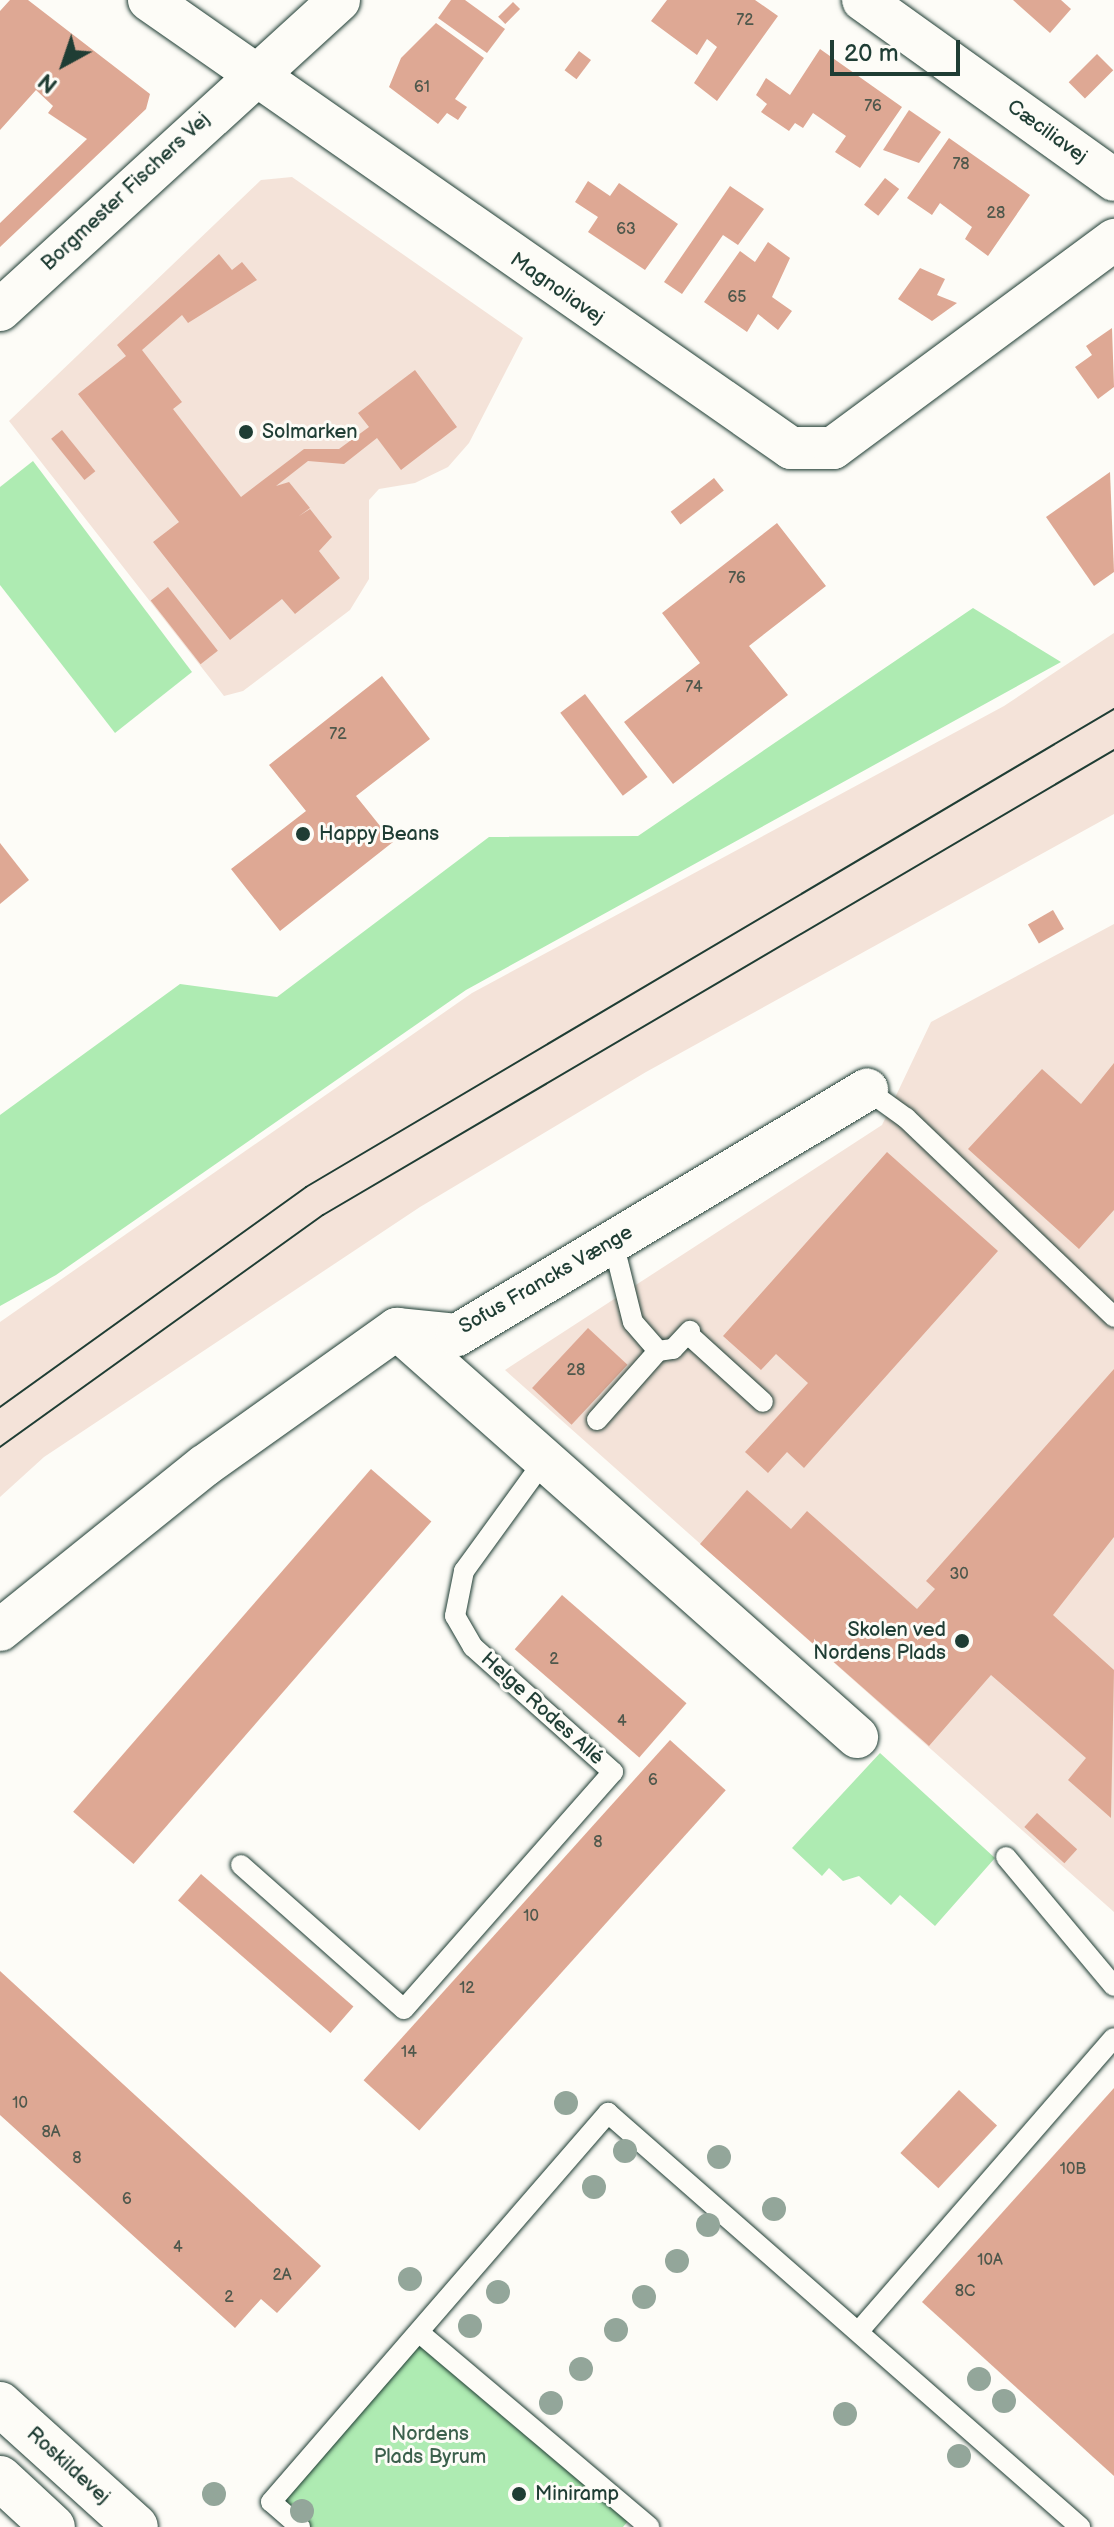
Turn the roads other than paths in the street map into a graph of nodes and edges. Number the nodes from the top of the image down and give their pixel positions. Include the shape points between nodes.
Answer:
1 (149, 0) edge
2 (339, 0) edge
3 (879, 4) edge
4 (254, 76) junction
5 (1114, 180) edge
6 (1114, 240) edge
7 (0, 310) edge
8 (867, 1090) joint
9 (613, 1242) junction
10 (1114, 1317) edge
11 (397, 1329) junction
12 (658, 1351) junction
13 (763, 1402) dead end
14 (597, 1420) dead end
15 (546, 1458) junction
16 (0, 1630) edge
17 (857, 1737) dead end
18 (1006, 1857) dead end
19 (241, 1865) dead end
20 (1114, 1986) edge
21 (1114, 2038) edge
22 (859, 2331) junction
23 (421, 2334) junction
24 (0, 2404) edge
25 (0, 2478) edge
26 (53, 2527) edge
27 (136, 2527) edge
28 (300, 2527) edge
29 (649, 2527) edge
30 (1080, 2527) edge

1 - 4 street, Magnoliavej
2 - 4 street, Borgmester Fischers Vej
3 - 5 street, Cæciliavej
4 - 6 street, Magnoliavej via 791,448 833,448
4 - 7 street, Borgmester Fischers Vej
8 - 9 street, Sofus Francks Vænge
8 - 10 lane via 906,1118
9 - 11 street, Sofus Francks Vænge via 457,1335
9 - 12 lane via 633,1322
11 - 15 street
11 - 16 street via 204,1466
12 - 13 lane via 689,1333
12 - 14 lane
15 - 17 street
15 - 19 lane, Helge Rodes Allé via 464,1571 455,1616 473,1647 613,1772 404,2009
18 - 20 lane
21 - 22 lane
22 - 23 lane via 608,2113
22 - 30 lane
23 - 28 lane via 271,2502
23 - 29 lane
24 - 27 street, Roskildevej
25 - 26 street

